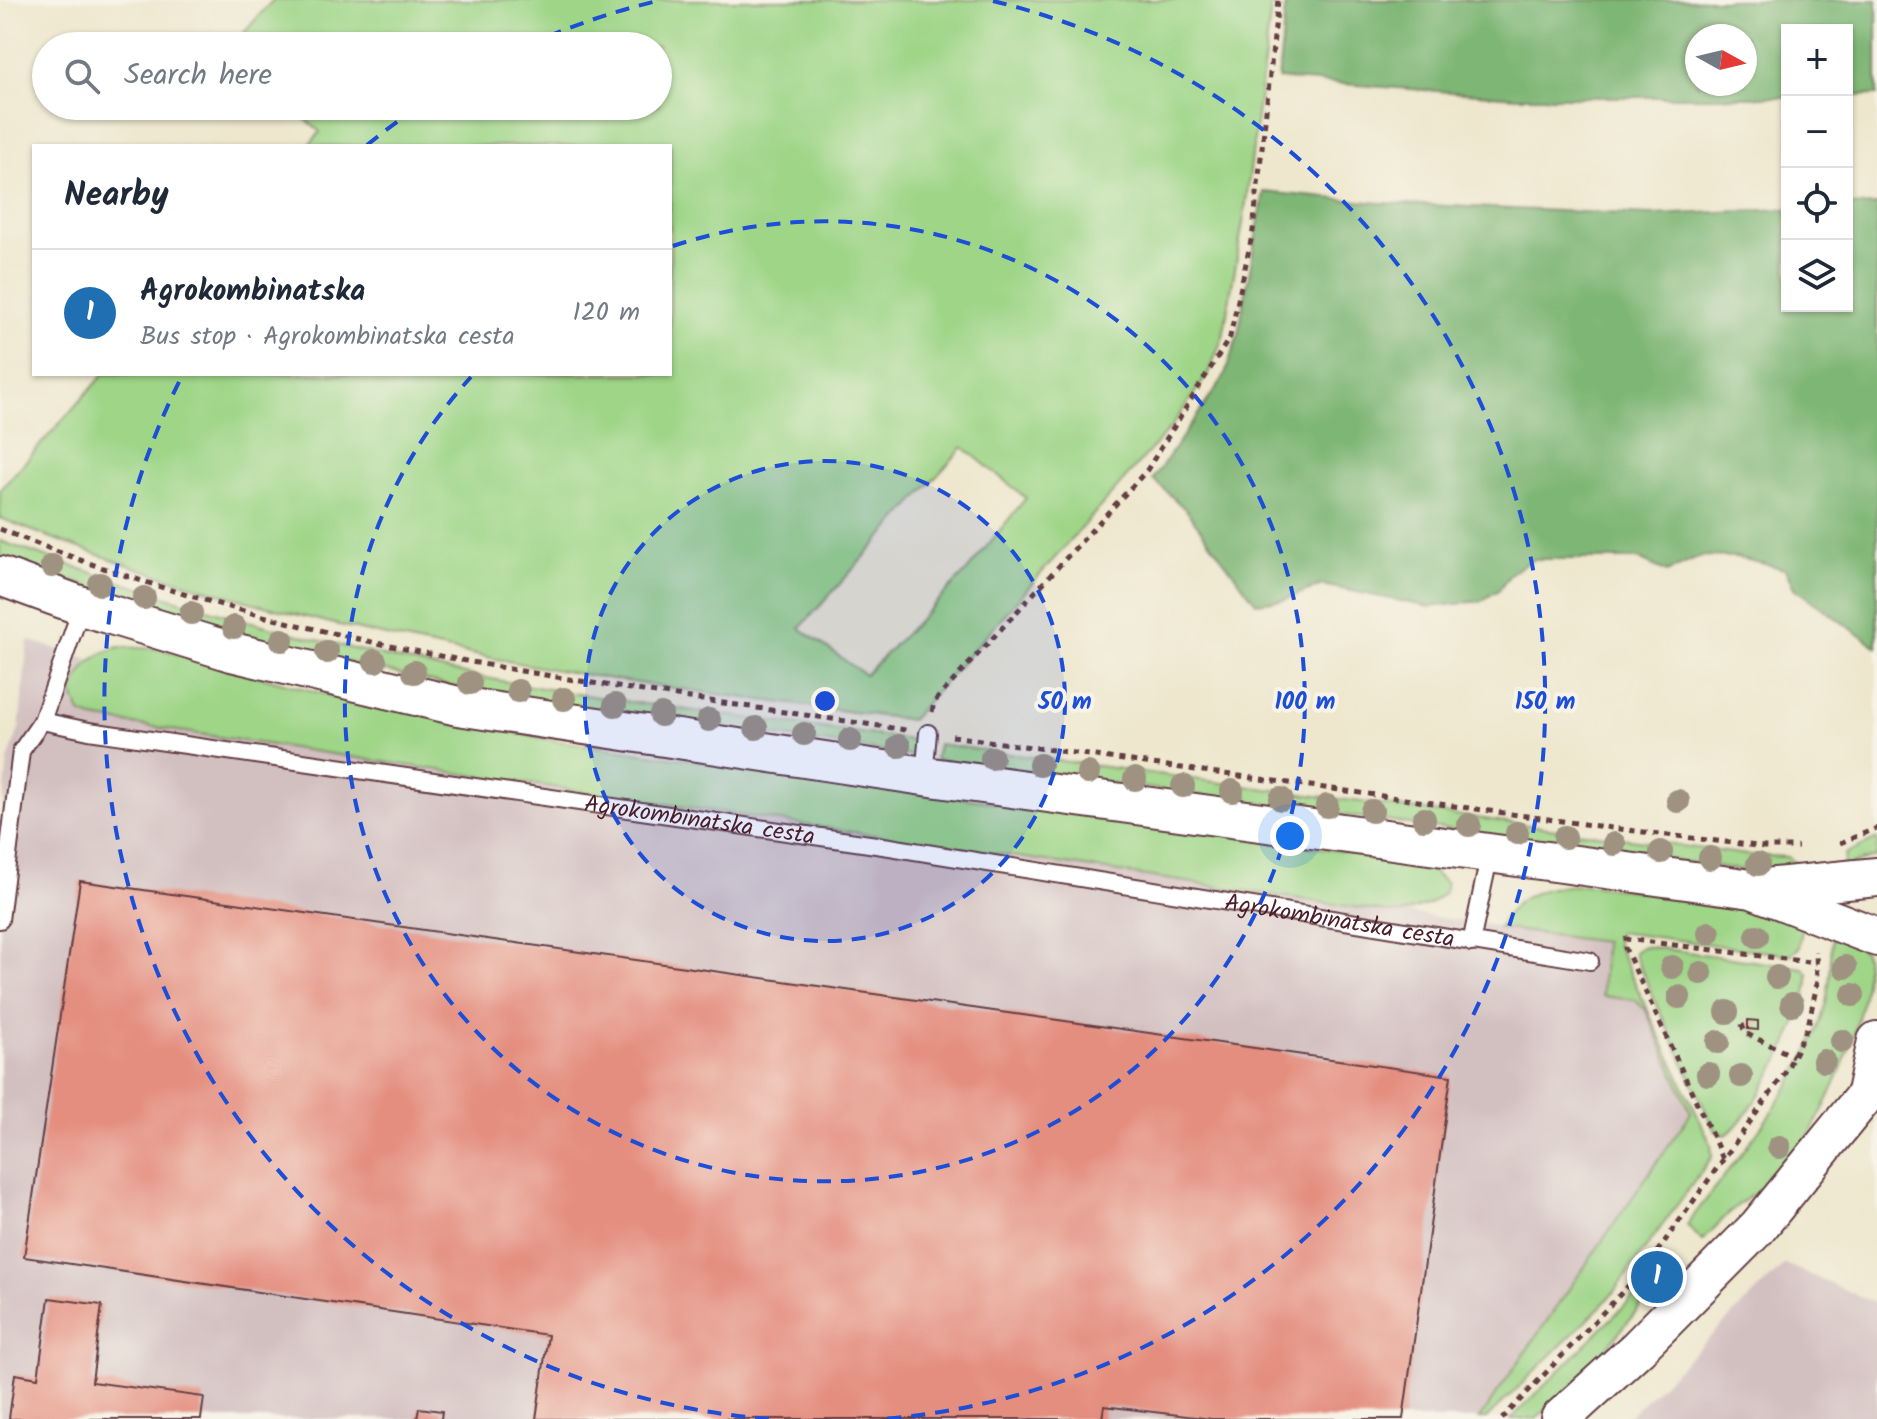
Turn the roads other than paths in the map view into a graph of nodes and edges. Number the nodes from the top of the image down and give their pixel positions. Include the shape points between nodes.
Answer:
1 (0, 576) edge
2 (82, 606) junction
3 (42, 721) junction
4 (928, 733) road end
5 (924, 776) junction
6 (1490, 853) junction
7 (1877, 877) edge
8 (1752, 889) junction
9 (1877, 902) edge
10 (0, 920) edge
11 (1877, 934) edge
12 (1471, 943) junction
13 (1590, 961) dead end
14 (1877, 1041) edge
15 (1872, 1085) edge
16 (1560, 1419) edge

1 - 2 street
2 - 3 lane
2 - 5 street via 288,667 458,706
3 - 10 lane via 21,751
3 - 12 lane, Agrokombinatska cesta via 890,847
4 - 5 lane
5 - 6 street
6 - 8 street
6 - 12 lane, Agrokombinatska cesta
7 - 8 street
8 - 11 street
9 - 11 street
12 - 13 lane
14 - 15 street
15 - 16 street via 1758,1227

